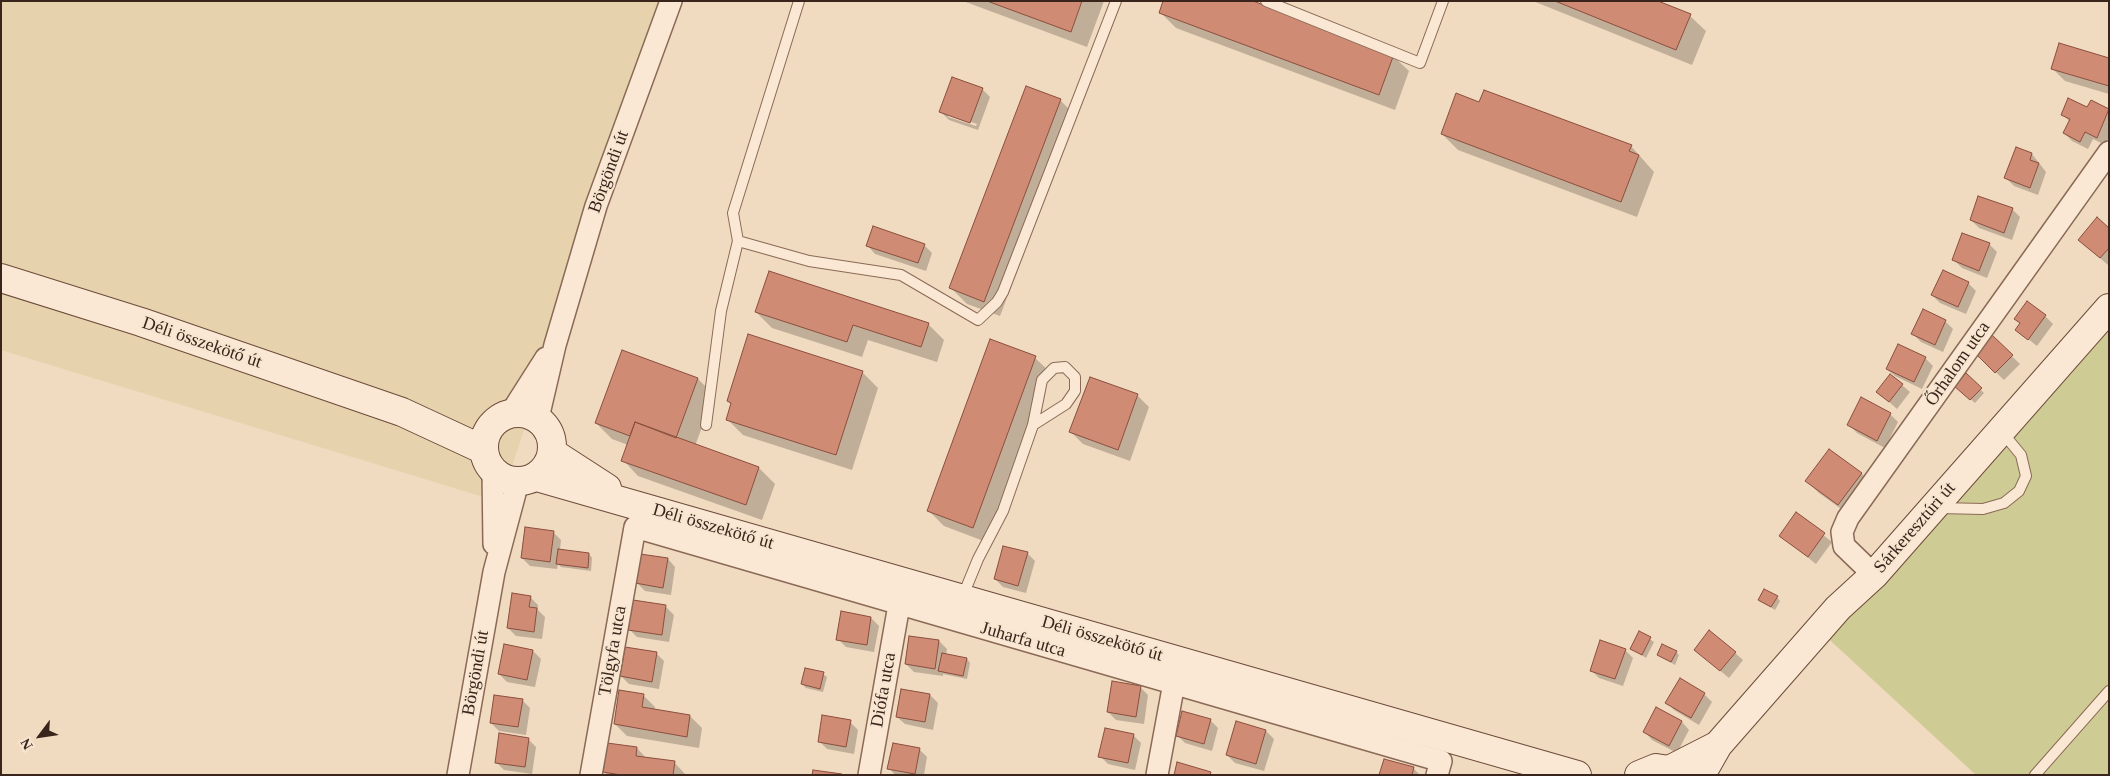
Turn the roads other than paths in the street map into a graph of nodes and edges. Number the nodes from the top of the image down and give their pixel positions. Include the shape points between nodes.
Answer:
1 (671, 1) edge
2 (799, 1) edge
3 (1116, 1) edge
4 (1266, 1) edge
5 (1442, 2) edge
6 (2109, 152) edge
7 (738, 241) junction
8 (1, 278) edge
9 (2109, 308) edge
10 (555, 345) junction
11 (538, 418) junction
12 (706, 425) dead end
13 (1033, 425) junction
14 (2001, 430) junction
15 (495, 439) junction
16 (553, 453) junction
17 (527, 479) junction
18 (1931, 509) junction
19 (634, 516) junction
20 (494, 572) junction
21 (1874, 575) junction
22 (962, 599) junction
23 (899, 605) junction
24 (1174, 683) junction
25 (2109, 691) edge
26 (1718, 745) junction
27 (1439, 768) edge
28 (1674, 772) edge
29 (1572, 774) edge
30 (458, 775) edge
31 (591, 775) edge
32 (869, 775) edge
33 (1157, 775) edge
34 (1577, 775) edge
35 (1639, 775) edge
36 (1701, 775) edge
37 (2035, 775) edge

1 - 10 street, Börgöndi út via 596,206
2 - 7 lane via 733,213
3 - 7 lane via 1003,292 978,320 901,275 809,261
4 - 5 lane via 1420,63
6 - 21 street, Őrhalom utca via 1848,518 1842,532 1844,546
7 - 12 lane via 721,311
8 - 15 main road, Déli összekötő út via 141,322 402,412
9 - 14 main road, Sárkeresztúri út
10 - 11 street, Börgöndi út
10 - 15 street, Börgöndi út
11 - 15 main road via 520,412
11 - 16 main road via 550,433
13 - 13 lane via 1042,380 1054,368 1065,367 1075,377 1075,391 1066,404
13 - 22 lane via 1003,511
14 - 18 main road, Sárkeresztúri út
14 - 18 lane via 2020,455 2026,476 2019,491 2004,504 1983,509
15 - 17 main road via 504,478
15 - 20 street, Börgöndi út
16 - 17 main road via 547,466
16 - 19 main road, Déli összekötő út
17 - 19 main road, Déli összekötő út
17 - 20 street, Börgöndi út
18 - 21 main road, Sárkeresztúri út
19 - 22 main road, Déli összekötő út
19 - 23 street, Juharfa utca
19 - 31 street, Tölgyfa utca
20 - 30 street, Börgöndi út
21 - 26 main road, Sárkeresztúri út via 1838,608
22 - 29 main road, Déli összekötő út
23 - 24 street, Juharfa utca
23 - 32 street, Diófa utca
24 - 27 street, Juharfa utca
24 - 33 street
25 - 37 lane
26 - 28 main road, Sárkeresztúri út
26 - 36 main road, Sárkeresztúri út
28 - 35 main road via 1656,768
29 - 34 main road, Déli összekötő út

